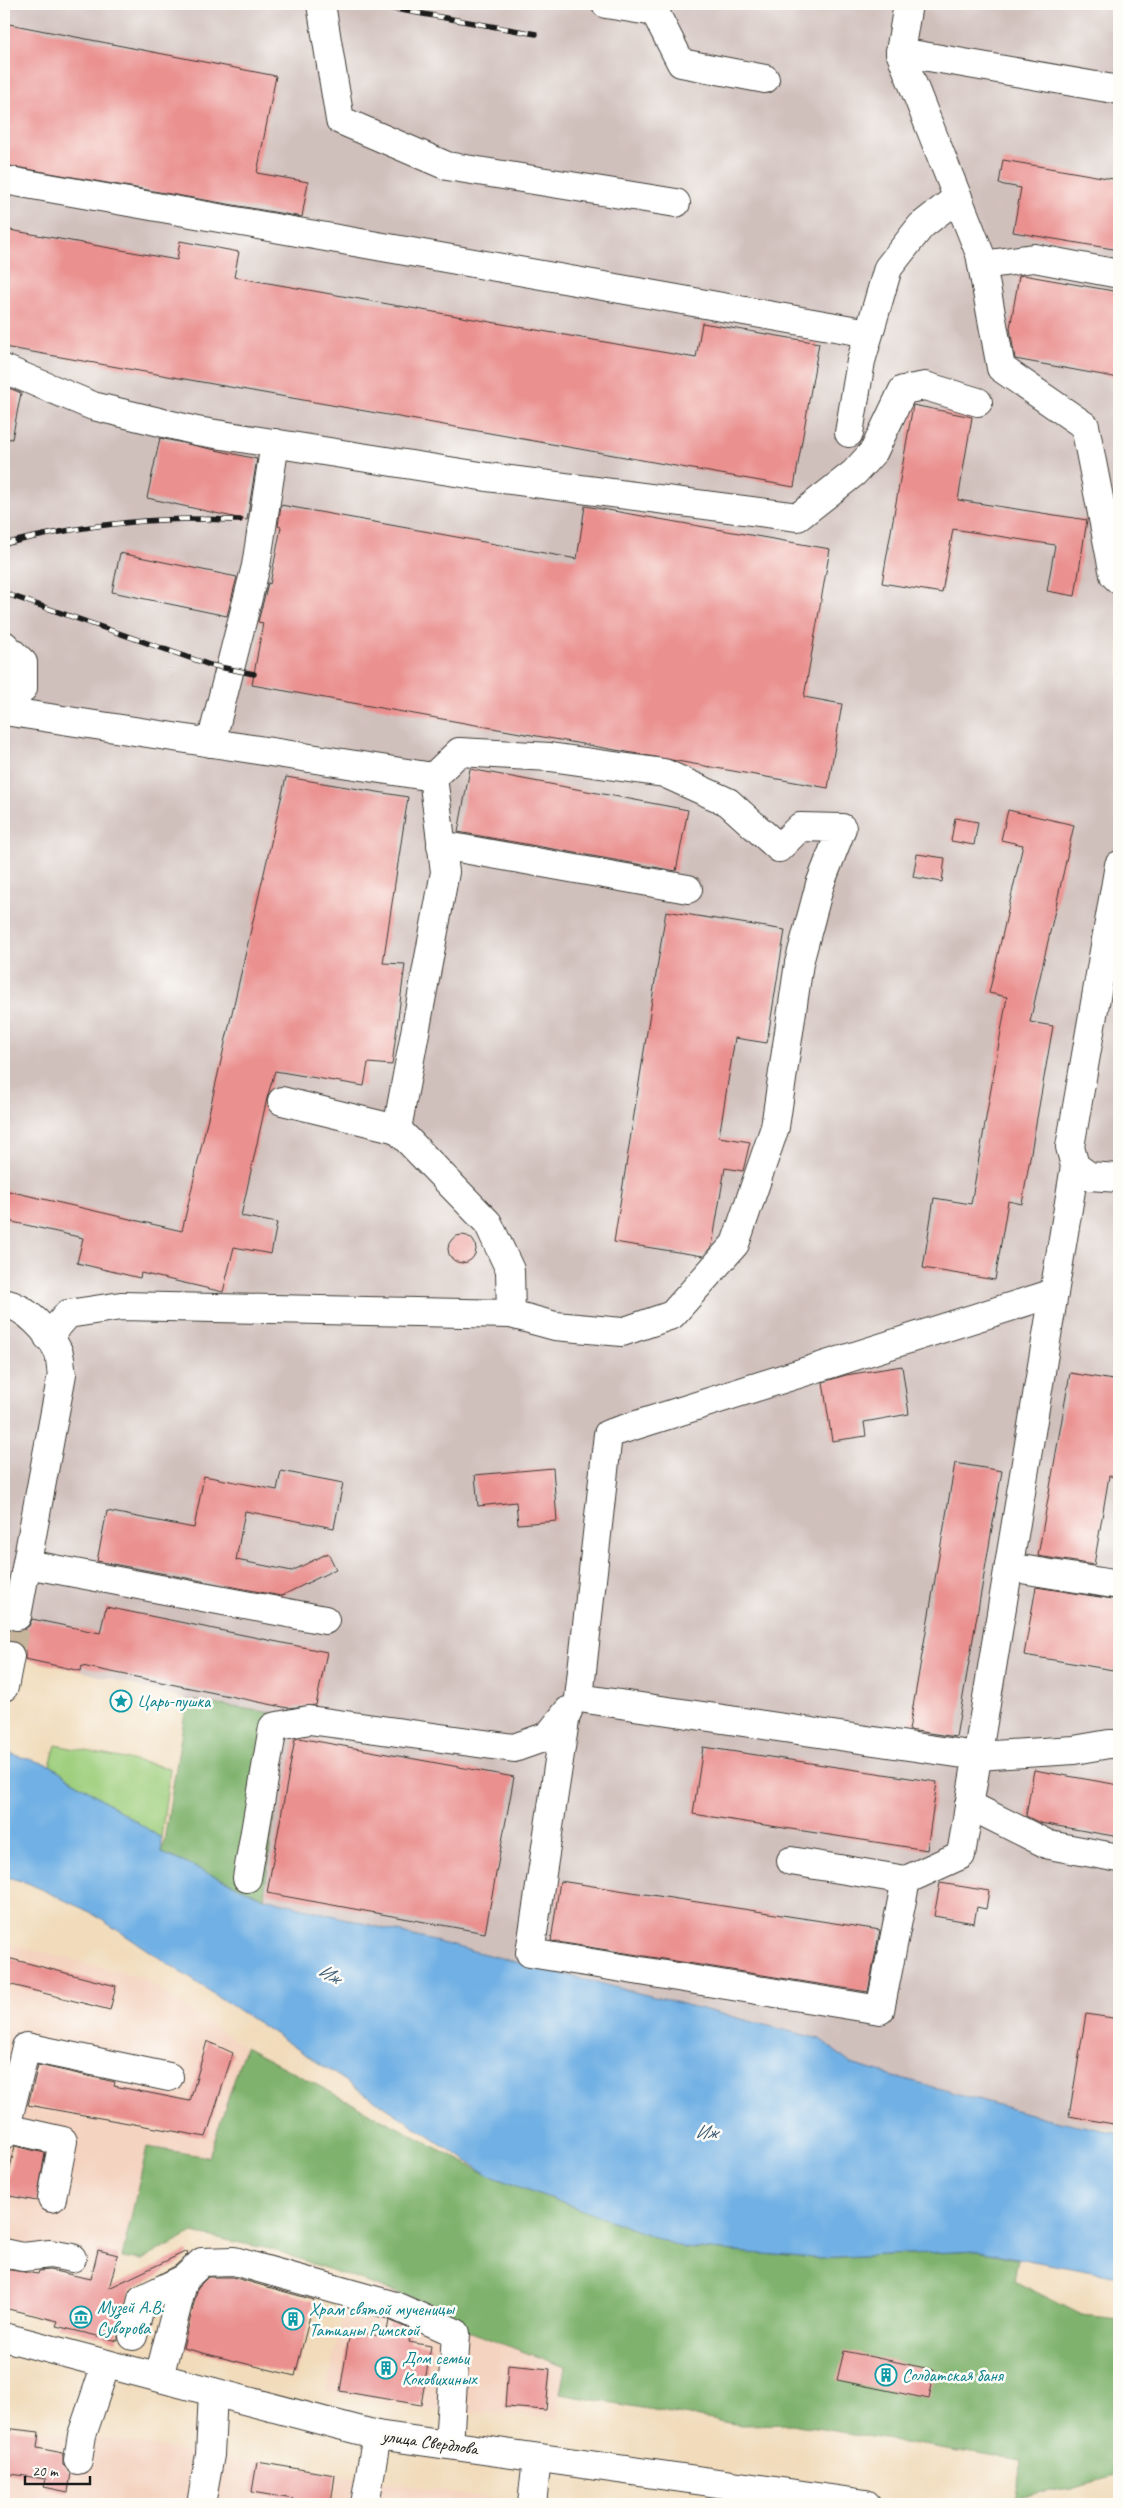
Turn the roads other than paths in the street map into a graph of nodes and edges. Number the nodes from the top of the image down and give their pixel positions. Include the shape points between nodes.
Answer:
1 (321, 4) edge
2 (606, 4) edge
3 (908, 4) edge
4 (900, 52) junction
5 (765, 79) dead end
6 (1119, 90) edge
7 (4, 180) edge
8 (958, 197) junction
9 (676, 203) dead end
10 (982, 265) junction
11 (1119, 274) edge
12 (869, 333) junction
13 (4, 369) edge
14 (978, 402) dead end
15 (849, 433) dead end
16 (275, 443) junction
17 (1119, 580) edge
18 (4, 644) edge
19 (4, 704) edge
20 (4, 711) edge
21 (211, 743) junction
22 (433, 777) junction
23 (442, 845) junction
24 (1119, 865) edge
25 (688, 890) dead end
26 (1110, 973) edge
27 (282, 1101) dead end
28 (397, 1129) junction
29 (1075, 1166) junction
30 (1119, 1178) edge
31 (1054, 1293) junction
32 (4, 1303) edge
33 (511, 1314) junction
34 (48, 1336) junction
35 (26, 1564) junction
36 (1009, 1567) junction
37 (1119, 1584) edge
38 (17, 1616) tunnel mouth
39 (324, 1620) dead end
40 (10, 1656) tunnel mouth
41 (4, 1687) edge
42 (572, 1706) junction
43 (1119, 1744) edge
44 (977, 1756) junction
45 (969, 1805) junction
46 (1119, 1858) edge
47 (791, 1861) dead end
48 (247, 1878) dead end
49 (906, 1880) junction
50 (169, 2077) dead end
51 (4, 2132) edge
52 (52, 2198) dead end
53 (4, 2253) edge
54 (72, 2258) dead end
55 (184, 2279) junction
56 (133, 2336) dead end
57 (4, 2337) edge
58 (106, 2364) junction
59 (158, 2377) junction
60 (213, 2392) junction
61 (377, 2435) junction
62 (449, 2445) junction
63 (537, 2458) junction
64 (78, 2460) dead end
65 (201, 2504) edge
66 (365, 2504) edge
67 (532, 2504) edge
68 (866, 2504) edge

1 - 9 street via 340,120 447,166
2 - 5 street via 655,12 680,63
3 - 4 street
4 - 6 street
4 - 8 street
7 - 12 street
8 - 10 street
8 - 12 street via 921,226 888,268
10 - 11 street via 1034,258
10 - 17 street via 1001,368 1085,426 1114,575
12 - 15 street
13 - 16 street via 93,406 197,431
14 - 16 street via 925,386 902,390 874,451 854,472 798,517 487,477
16 - 21 street via 256,566
18 - 19 street via 23,663 23,688
20 - 21 street
21 - 22 street
22 - 23 street
22 - 33 street via 459,752 550,757 664,773 728,802 779,848 800,827 842,828 820,884 799,963 775,1127 734,1244 672,1314 622,1332 555,1326
23 - 25 street
23 - 28 street via 445,872
24 - 26 street
26 - 29 street via 1070,1147
27 - 28 street
28 - 33 street via 488,1223 510,1270
29 - 30 street via 1089,1176
29 - 31 street
31 - 36 street
31 - 42 street via 608,1434
32 - 34 street via 28,1314
33 - 34 street via 121,1306 68,1314
34 - 35 street via 58,1352 62,1374
35 - 38 street
35 - 39 street
36 - 37 street
36 - 44 street
40 - 41 street
42 - 44 street
42 - 48 street via 548,1736 514,1748 309,1720 273,1727
42 - 49 street via 530,1953 880,2010
43 - 44 street
44 - 45 street
45 - 46 street via 1049,1845
45 - 49 street via 961,1855
47 - 49 street
50 - 51 street via 26,2047
51 - 52 street via 63,2141
53 - 54 street via 23,2257 50,2254
55 - 56 street via 142,2299
55 - 59 street
55 - 62 street via 202,2262 234,2261 395,2306 456,2333
57 - 58 street, улица Свердлова
58 - 59 street, улица Свердлова
58 - 64 street via 82,2435
59 - 60 street, улица Свердлова
60 - 61 street, улица Свердлова
60 - 65 street via 210,2455
61 - 62 street, улица Свердлова
61 - 66 street
62 - 63 street, улица Свердлова
63 - 67 street
63 - 68 street, улица Свердлова

